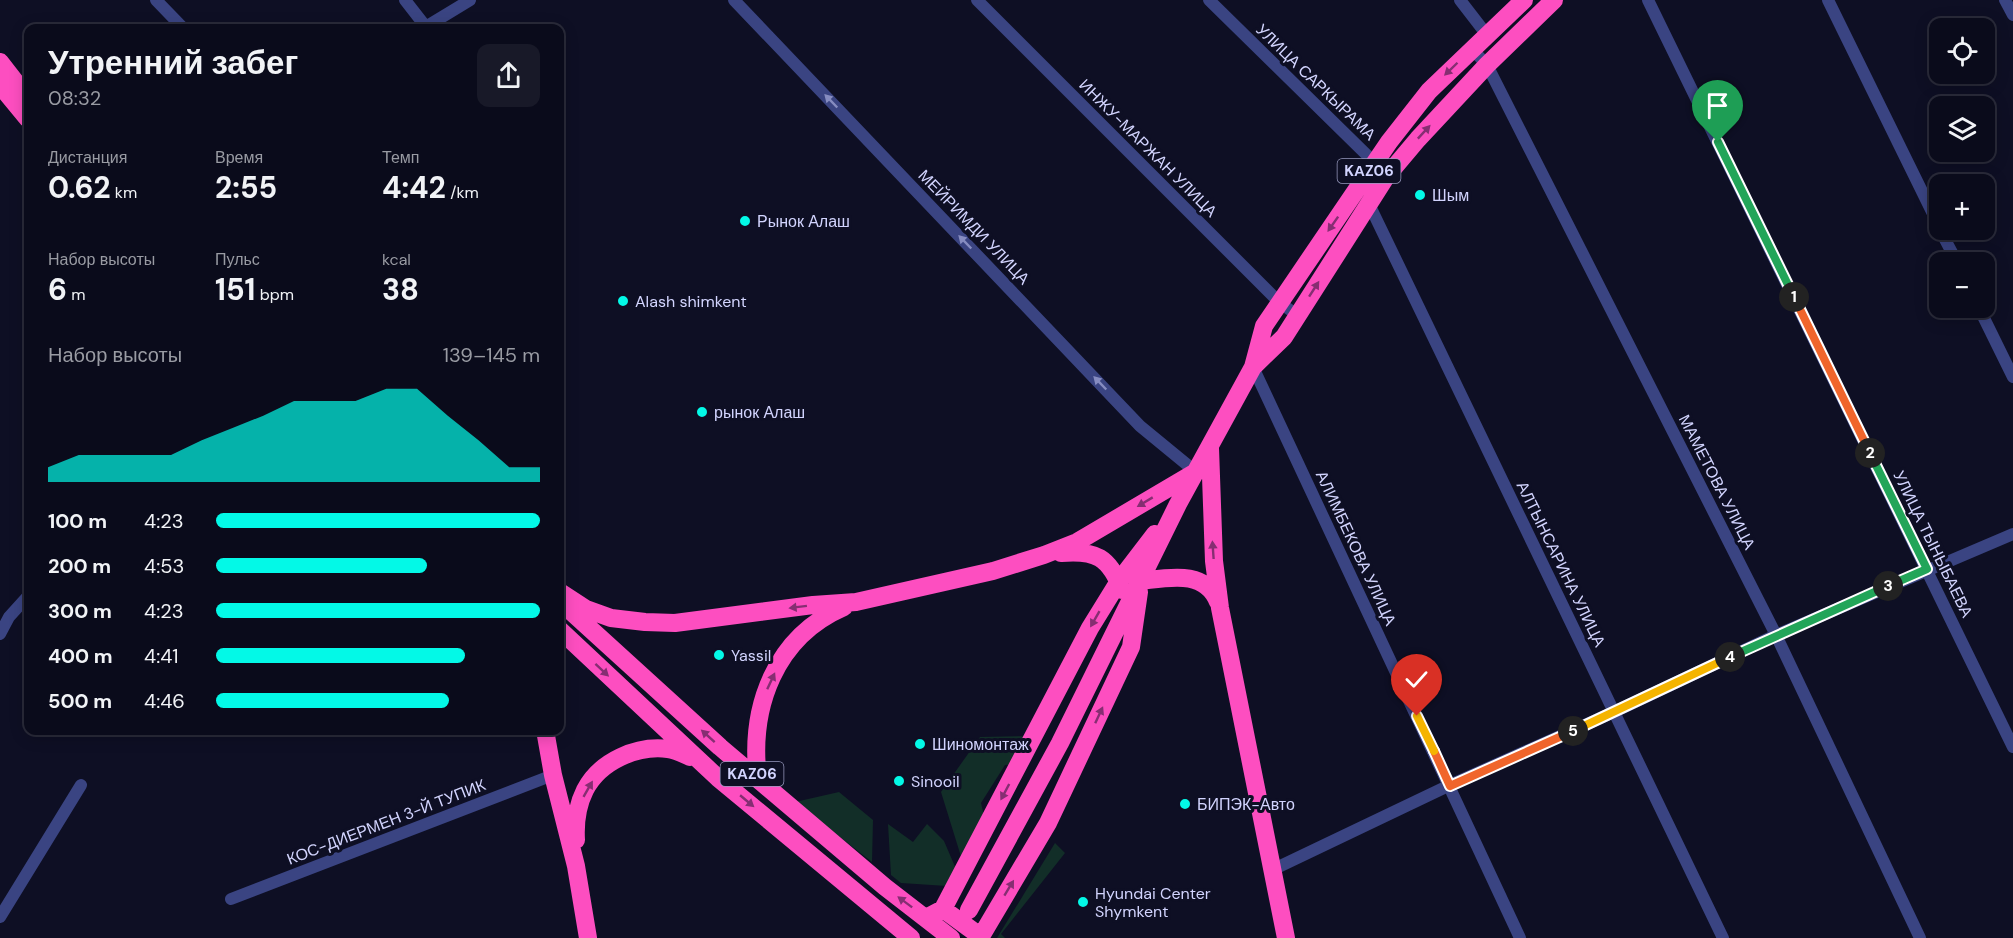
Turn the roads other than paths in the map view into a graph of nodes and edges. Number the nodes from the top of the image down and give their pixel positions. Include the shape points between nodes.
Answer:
1 (156, 0) edge
2 (405, 0) edge
3 (470, 0) edge
4 (734, 0) edge
5 (977, 0) edge
6 (1209, 0) edge
7 (1460, 0) edge
8 (1524, 0) edge
9 (1554, 0) edge
10 (1648, 0) edge
11 (1828, 0) edge
12 (2006, 0) edge
13 (2013, 15) edge
14 (179, 24) edge
15 (422, 24) edge
16 (431, 24) edge
17 (1487, 35) junction
18 (1472, 49) junction
19 (0, 63) edge
20 (1487, 65) junction
21 (0, 85) edge
22 (24, 93) edge
23 (24, 114) edge
24 (1375, 163) junction
25 (1369, 204) junction
26 (1929, 207) edge
27 (1280, 303) junction
28 (1297, 315) junction
29 (1984, 318) edge
30 (1253, 368) junction
31 (2013, 378) edge
32 (1210, 448) junction
33 (1196, 472) junction
34 (1178, 504) junction
35 (2013, 534) edge
36 (1044, 555) junction
37 (1927, 569) junction
38 (1119, 581) junction
39 (1140, 581) junction
40 (564, 595) edge
41 (24, 600) edge
42 (856, 602) junction
43 (1128, 603) junction
44 (564, 605) edge
45 (1220, 608) junction
46 (0, 634) edge
47 (564, 634) edge
48 (1776, 635) junction
49 (1614, 712) junction
50 (546, 735) edge
51 (2013, 747) edge
52 (700, 760) junction
53 (553, 775) junction
54 (758, 779) junction
55 (81, 785) dead end
56 (1450, 786) junction
57 (576, 866) junction
58 (1272, 870) junction
59 (231, 899) dead end
60 (943, 909) junction
61 (969, 910) dead end
62 (0, 917) edge
63 (926, 918) junction
64 (980, 937) edge
65 (588, 938) edge
66 (911, 938) edge
67 (951, 938) edge
68 (1286, 938) edge
69 (1520, 938) edge
70 (1722, 938) edge
71 (1920, 938) edge

1 - 14 street
2 - 15 street
3 - 16 street
33 -> 4 street, МЕЙРИМДИ УЛИЦА via 1140,426
5 - 27 street, ИНЖУ-МАРЖАН УЛИЦА
6 - 24 street, УЛИЦА САРКЫРАМА
7 - 17 street
8 - 17 highway, KАZ06
9 - 20 highway, KАZ06
10 - 37 street, УЛИЦА ТЫНЫБАЕВА
11 - 26 street
12 - 13 street
17 - 18 highway, KАZ06
18 - 20 street, МАМЕТОВА УЛИЦА
18 -> 24 highway, KАZ06 via 1429,91
19 - 22 highway
25 -> 20 highway, KАZ06 via 1418,139
20 - 48 street, МАМЕТОВА УЛИЦА
21 - 23 highway
24 -> 27 highway, KАZ06
28 -> 25 highway, KАZ06
25 - 49 street, АЛТЫНСАРИНА УЛИЦА
27 - 28 street, ИНЖУ-МАРЖАН УЛИЦА
27 - 30 highway, KАZ06 via 1264,326
28 - 30 highway, KАZ06 via 1284,337
29 - 31 street
30 - 32 highway, KАZ06
30 - 56 street, АЛИМБЕКОВА УЛИЦА
32 - 33 highway, KАZ06
45 -> 32 highway via 1213,550
33 - 34 highway, KАZ06
33 -> 36 highway, KАZ06 via 1077,542
34 - 38 highway
34 - 39 highway, KАZ06
35 - 37 street
36 - 38 highway via 1094,554 1105,561
36 - 42 highway, KАZ06 via 993,571
37 - 48 street
37 - 51 street, УЛИЦА ТЫНЫБАЕВА
38 - 43 highway
38 -> 60 highway via 1090,628
39 - 43 highway, KАZ06
39 - 45 highway via 1193,578 1215,594
64 -> 39 highway via 1047,823 1131,648
42 -> 40 highway, KАZ06 via 675,623 611,618 586,609
41 - 46 street
54 -> 42 highway via 755,755 760,709 785,654 827,614
43 - 61 highway, KАZ06 via 1060,743
54 -> 44 highway, KАZ06
45 - 58 highway
47 -> 52 highway, KАZ06
48 - 49 street
48 - 71 street, МАМЕТОВА УЛИЦА
49 - 56 street
49 - 70 street, АЛТЫНСАРИНА УЛИЦА
50 - 53 highway
57 -> 52 highway via 575,820 585,790 601,771 620,757 642,749 669,749
52 -> 66 highway, KАZ06
53 - 57 highway
53 - 59 street, КОС-ДИЕРМЕН 3-Й ТУПИК
63 -> 54 highway, KАZ06
55 - 62 street
56 - 58 street
56 - 69 street, АЛИМБЕКОВА УЛИЦА
57 - 65 highway
58 - 68 highway
60 - 63 highway
60 - 64 highway
63 - 67 highway, KАZ06

